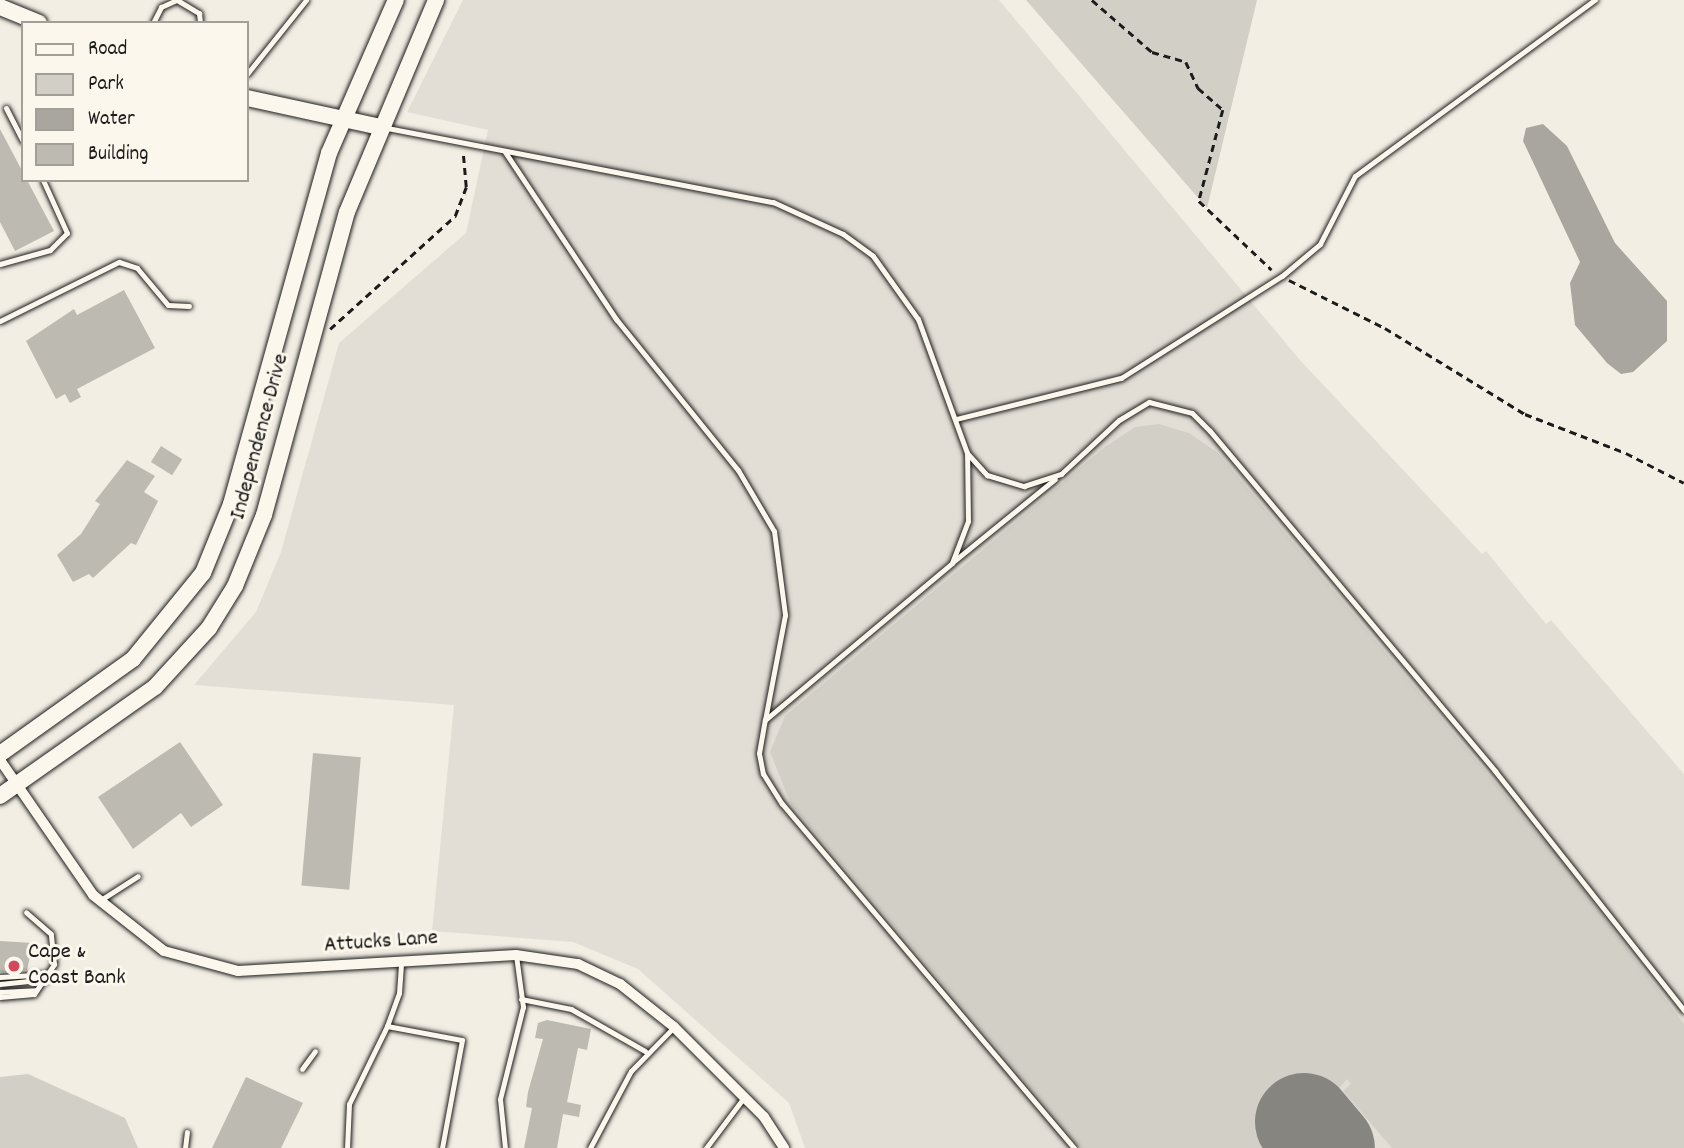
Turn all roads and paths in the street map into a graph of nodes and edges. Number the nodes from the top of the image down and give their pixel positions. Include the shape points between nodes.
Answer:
1 (306, 0) edge
2 (396, 0) edge
3 (436, 0) edge
4 (1092, 0) edge
5 (1595, 0) edge
6 (167, 1) edge
7 (10, 6) edge
8 (35, 21) edge
9 (154, 21) edge
10 (200, 21) edge
11 (248, 73) edge
12 (248, 98) edge
13 (6, 108) dead end
14 (341, 120) junction
15 (380, 127) junction
16 (21, 137) edge
17 (458, 144) junction
18 (504, 152) junction
19 (44, 182) edge
20 (0, 264) edge
21 (1282, 276) junction
22 (189, 306) dead end
23 (0, 321) edge
24 (322, 337) dead end
25 (956, 419) junction
26 (967, 453) junction
27 (1061, 474) junction
28 (1684, 483) edge
29 (951, 563) junction
30 (765, 720) junction
31 (0, 754) edge
32 (0, 760) edge
33 (18, 783) junction
34 (0, 796) edge
35 (138, 876) dead end
36 (99, 901) junction
37 (26, 912) dead end
38 (516, 955) junction
39 (401, 962) junction
40 (0, 977) edge
41 (47, 980) junction
42 (0, 984) edge
43 (0, 995) edge
44 (521, 999) junction
45 (1684, 1010) edge
46 (387, 1026) junction
47 (674, 1027) junction
48 (315, 1051) dead end
49 (645, 1051) junction
50 (302, 1069) dead end
51 (746, 1096) junction
52 (187, 1132) dead end
53 (185, 1148) edge
54 (347, 1148) edge
55 (442, 1148) edge
56 (505, 1148) edge
57 (590, 1148) edge
58 (706, 1148) edge
59 (784, 1148) edge
60 (1074, 1148) edge

1 - 11 lane
2 - 14 street, Independence Drive
3 - 15 street, Independence Drive
4 - 21 path via 1153,52 1185,62 1198,88 1223,110 1199,201
5 - 21 lane via 1355,176 1320,244
6 - 9 lane
6 - 10 lane via 200,13
7 - 8 street
12 - 14 street
13 - 16 lane
14 - 15 street
14 - 31 street, Independence Drive via 298,253 231,504 203,573 133,659
15 - 17 lane
15 - 33 street, Independence Drive via 347,212 257,537 235,586 209,628 155,687
17 - 18 lane
17 - 24 path via 467,173 455,216
18 - 25 lane via 773,202 843,234 873,256 905,297
18 - 30 lane via 615,319 737,470 774,531 786,605
19 - 20 lane via 67,233 50,250
21 - 25 lane via 1121,378
21 - 28 path via 1385,328 1525,414 1626,453
22 - 23 lane via 168,305 137,268 119,262
25 - 26 lane
26 - 27 lane via 1003,484 1024,486
26 - 29 lane via 968,521
27 - 29 lane
27 - 45 lane via 1119,420 1149,402 1192,413 1495,771
29 - 30 lane
30 - 60 lane via 763,774 782,804
32 - 33 street, Attucks Lane
33 - 34 street, Independence Drive
33 - 36 street, Attucks Lane
35 - 36 lane
36 - 39 street, Attucks Lane via 164,951 224,970
37 - 41 lane via 53,937
38 - 39 street, Attucks Lane
38 - 44 lane
38 - 47 street, Attucks Lane via 592,970
39 - 46 lane via 400,993
40 - 41 lane
41 - 42 lane
41 - 43 lane via 30,996
44 - 49 lane via 571,1009
44 - 56 lane via 499,1099
46 - 54 lane via 349,1104
46 - 55 lane via 462,1040
47 - 49 lane
47 - 51 street, Attucks Lane
48 - 50 lane
49 - 57 lane
51 - 58 lane
51 - 59 street, Attucks Lane
52 - 53 lane

